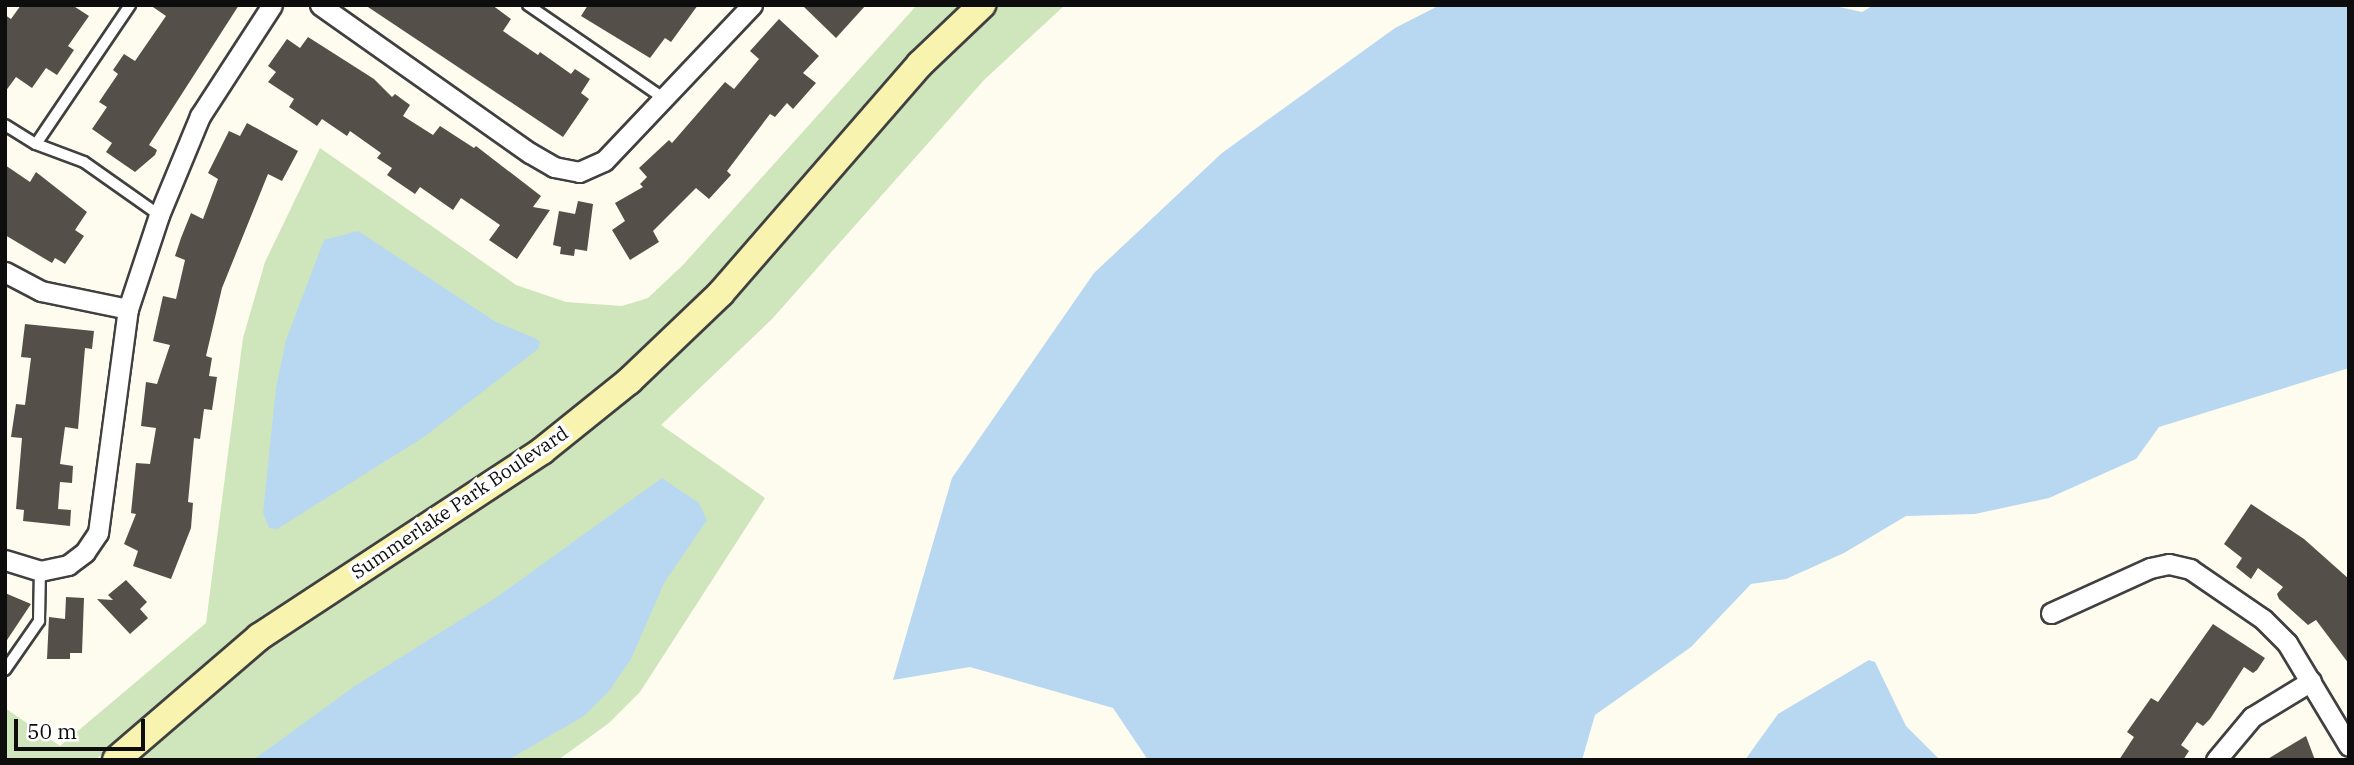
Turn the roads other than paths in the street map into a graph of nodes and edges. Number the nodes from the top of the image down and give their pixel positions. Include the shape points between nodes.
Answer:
1 (130, 5) edge
2 (272, 5) edge
3 (320, 5) edge
4 (528, 5) edge
5 (982, 5) edge
6 (745, 8) edge
7 (665, 99) junction
8 (5, 125) edge
9 (36, 144) junction
10 (159, 215) junction
11 (5, 272) edge
12 (128, 309) junction
13 (5, 561) edge
14 (40, 571) junction
15 (2051, 613) dead end
16 (5, 670) edge
17 (2311, 681) junction
18 (2349, 746) edge
19 (116, 760) edge
20 (2216, 760) edge

1 - 9 lane
2 - 10 street via 200,116
3 - 7 street via 554,167 579,172 604,161
4 - 7 lane
5 - 19 main road, Summerlake Park Boulevard via 920,64 721,293 629,381 542,452 259,637
6 - 7 street
8 - 9 lane
9 - 10 lane via 84,162
10 - 12 street
11 - 12 street via 41,291
12 - 14 street via 98,533 85,552 68,565
13 - 14 street
14 - 16 lane via 39,621
15 - 17 street via 2150,568 2169,564 2190,569 2263,619 2287,643
17 - 18 street
17 - 20 street via 2252,718

